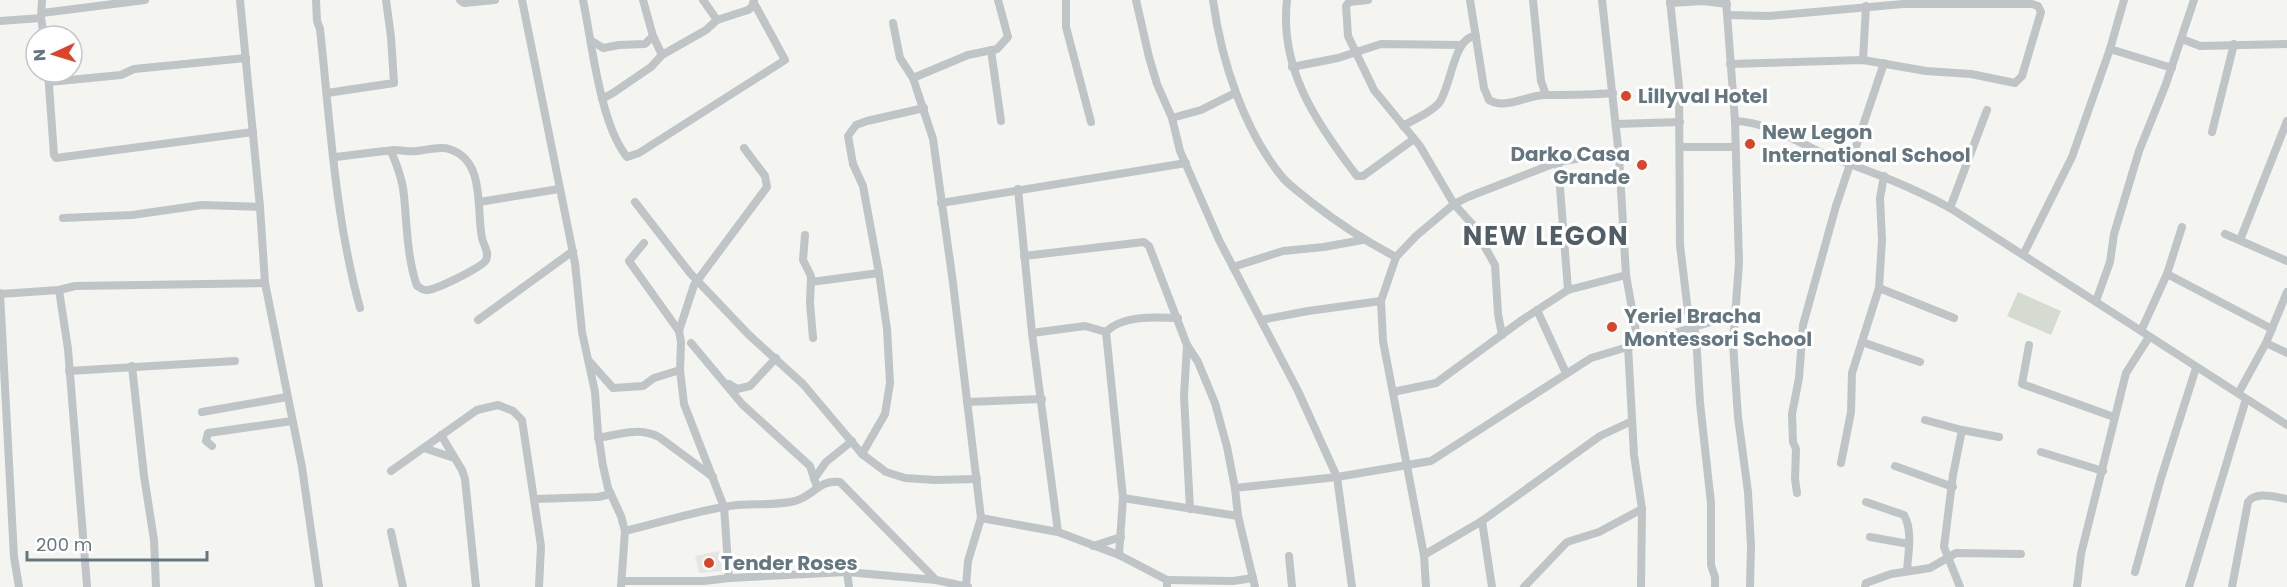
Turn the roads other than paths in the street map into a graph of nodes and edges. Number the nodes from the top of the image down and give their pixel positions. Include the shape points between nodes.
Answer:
1 (42, 0) edge
2 (145, 0) edge
3 (240, 0) edge
4 (316, 0) edge
5 (386, 0) edge
6 (460, 0) edge
7 (495, 0) edge
8 (522, 0) edge
9 (583, 0) edge
10 (643, 0) edge
11 (703, 0) edge
12 (998, 0) edge
13 (1066, 0) edge
14 (1136, 0) edge
15 (1213, 0) edge
16 (1287, 0) edge
17 (1368, 0) edge
18 (1470, 0) edge
19 (1533, 0) edge
20 (1602, 0) edge
21 (2124, 0) edge
22 (2194, 0) edge
23 (754, 1) edge
24 (1353, 1) edge
25 (1670, 1) edge
26 (1726, 2) edge
27 (1868, 4) edge
28 (1728, 15) junction
29 (41, 16) junction
30 (717, 20) junction
31 (0, 21) edge
32 (893, 23) dead end
33 (42, 24) edge
34 (653, 36) junction
35 (1476, 36) junction
36 (2182, 39) junction
37 (592, 41) junction
38 (2234, 44) junction
39 (2287, 44) edge
40 (1461, 45) junction
41 (2110, 49) junction
42 (991, 50) junction
43 (1354, 52) junction
44 (662, 55) junction
45 (246, 58) junction
46 (1863, 60) junction
47 (1884, 63) junction
48 (1730, 64) junction
49 (1292, 67) junction
50 (2172, 68) junction
51 (913, 78) junction
52 (84, 79) edge
53 (49, 84) edge
54 (327, 93) junction
55 (1235, 93) junction
56 (1613, 93) junction
57 (1546, 95) junction
58 (602, 99) junction
59 (924, 108) junction
60 (1987, 110) dead end
61 (1172, 118) junction
62 (1001, 121) dead end
63 (1735, 121) junction
64 (2287, 121) edge
65 (1091, 122) dead end
66 (1680, 122) junction
67 (1616, 124) junction
68 (1403, 126) junction
69 (253, 132) junction
70 (2212, 132) dead end
71 (1414, 139) junction
72 (1681, 147) junction
73 (1735, 147) junction
74 (744, 148) dead end
75 (391, 151) junction
76 (1620, 156) junction
77 (335, 158) junction
78 (1558, 162) junction
79 (1850, 162) junction
80 (1186, 163) junction
81 (1884, 176) junction
82 (559, 189) junction
83 (1018, 189) junction
84 (479, 202) junction
85 (635, 202) dead end
86 (941, 203) junction
87 (1454, 204) junction
88 (260, 207) junction
89 (1950, 208) junction
90 (63, 218) dead end
91 (2182, 227) dead end
92 (2225, 234) dead end
93 (805, 235) dead end
94 (1362, 240) junction
95 (2240, 240) junction
96 (644, 243) dead end
97 (573, 251) junction
98 (2024, 253) junction
99 (1024, 256) junction
100 (1396, 257) junction
101 (2287, 261) edge
102 (1233, 267) junction
103 (879, 273) junction
104 (2167, 274) junction
105 (1626, 275) junction
106 (699, 280) junction
107 (811, 282) junction
108 (266, 284) junction
109 (1879, 288) junction
110 (59, 290) junction
111 (1568, 290) junction
112 (2287, 292) edge
113 (0, 293) edge
114 (1381, 301) junction
115 (2096, 301) junction
116 (360, 308) dead end
117 (1537, 310) junction
118 (1734, 315) junction
119 (1178, 318) junction
120 (1954, 318) dead end
121 (478, 320) dead end
122 (1261, 320) junction
123 (1694, 328) junction
124 (2272, 330) junction
125 (679, 331) junction
126 (2141, 331) junction
127 (1106, 332) junction
128 (1032, 333) junction
129 (1502, 334) junction
130 (2149, 337) junction
131 (813, 338) dead end
132 (1862, 342) junction
133 (1638, 343) junction
134 (2266, 343) junction
135 (691, 344) junction
136 (1187, 345) junction
137 (2029, 345) dead end
138 (1628, 346) junction
139 (2287, 353) edge
140 (680, 356) junction
141 (587, 358) junction
142 (776, 358) junction
143 (235, 361) dead end
144 (1920, 362) dead end
145 (132, 366) junction
146 (2196, 368) junction
147 (69, 370) junction
148 (680, 370) junction
149 (1566, 373) junction
150 (1394, 392) junction
151 (2239, 392) junction
152 (287, 398) junction
153 (1042, 399) junction
154 (2246, 399) junction
155 (967, 402) junction
156 (202, 412) dead end
157 (2114, 417) junction
158 (1925, 420) dead end
159 (291, 421) junction
160 (1632, 421) junction
161 (2287, 424) edge
162 (1962, 430) junction
163 (441, 435) junction
164 (1999, 436) dead end
165 (598, 438) junction
166 (852, 441) junction
167 (212, 446) dead end
168 (424, 448) junction
169 (2041, 452) dead end
170 (862, 454) junction
171 (454, 458) junction
172 (1841, 462) dead end
173 (1408, 466) junction
174 (1895, 466) dead end
175 (391, 471) dead end
176 (2103, 471) junction
177 (1337, 477) junction
178 (715, 478) junction
179 (977, 479) junction
180 (815, 483) junction
181 (1235, 488) junction
182 (1953, 488) junction
183 (1797, 492) dead end
184 (611, 494) junction
185 (1123, 498) junction
186 (535, 499) junction
187 (2287, 499) edge
188 (1866, 502) dead end
189 (724, 507) junction
190 (1190, 509) junction
191 (1642, 509) junction
192 (1238, 516) junction
193 (981, 518) junction
194 (1482, 521) junction
195 (625, 531) junction
196 (391, 532) dead end
197 (1058, 532) junction
198 (1121, 537) junction
199 (1870, 537) dead end
200 (1909, 544) junction
201 (1093, 546) junction
202 (2021, 554) dead end
203 (1119, 555) junction
204 (1424, 555) junction
205 (1289, 556) dead end
206 (1948, 557) junction
207 (1907, 571) junction
208 (847, 572) junction
209 (2135, 572) dead end
210 (729, 578) junction
211 (1253, 578) junction
212 (936, 580) junction
213 (1167, 583) edge
214 (621, 584) edge
215 (87, 586) edge
216 (967, 586) edge
217 (19, 587) edge
218 (156, 587) edge
219 (319, 587) edge
220 (403, 587) edge
221 (476, 587) edge
222 (539, 587) edge
223 (849, 587) edge
224 (1255, 587) edge
225 (1292, 587) edge
226 (1352, 587) edge
227 (1425, 587) edge
228 (1492, 587) edge
229 (1524, 587) edge
230 (1641, 587) edge
231 (1714, 587) edge
232 (1750, 587) edge
233 (1865, 587) edge
234 (1960, 587) edge
235 (2077, 587) edge
236 (2188, 587) edge
237 (2232, 587) edge

1 - 29 street
2 - 29 street
3 - 45 street
4 - 54 street
5 - 54 street via 394,83
6 - 7 street
8 - 82 street
9 - 37 street
10 - 34 street
11 - 30 street
12 - 42 street via 1008,37
13 - 65 street via 1066,27
14 - 61 street via 1157,84
15 - 55 street via 1216,27
16 - 49 street
17 - 24 street
18 - 35 street
19 - 57 street via 1541,81
20 - 56 street
21 - 41 street
22 - 36 street
23 - 30 street via 748,10
23 - 58 street via 785,60 627,157 619,148
24 - 43 street via 1346,6 1348,36
25 - 26 street
25 - 66 street
26 - 28 street
27 - 28 street via 1789,15
27 - 46 street
27 - 47 street via 2032,4 2040,8 2022,76 2015,84
28 - 48 street
29 - 31 street
29 - 33 street
30 - 44 street
32 - 51 street via 900,58
34 - 37 street via 645,44 603,48
34 - 44 street
35 - 40 street
35 - 57 street via 1489,100 1498,103
36 - 38 street via 2200,46
36 - 50 street
37 - 58 street
38 - 39 street
38 - 70 street
40 - 43 street via 1381,44
40 - 68 street via 1440,102
41 - 50 street
41 - 98 street via 2072,157
42 - 51 street via 968,55
42 - 62 street
43 - 49 street
43 - 68 street via 1374,90
44 - 58 street via 651,67
45 - 52 street via 134,69 121,75
45 - 69 street
46 - 47 street
46 - 48 street
47 - 79 street
48 - 63 street
49 - 71 street via 1310,107 1359,178
50 - 115 street via 2139,151
51 - 59 street
53 - 69 street via 56,158
54 - 77 street
55 - 61 street via 1201,110
55 - 94 street via 1283,178
56 - 57 street
56 - 67 street
59 - 86 street via 933,139
59 - 103 street via 867,121 848,136 853,164 863,186
60 - 89 street
61 - 80 street
63 - 73 street
63 - 79 street via 1782,133
64 - 95 street
66 - 67 street
66 - 72 street
67 - 76 street
68 - 71 street
69 - 88 street
71 - 87 street
72 - 73 street
72 - 123 street via 1680,245 1688,312
73 - 118 street via 1740,263
74 - 106 street via 765,176 768,187
75 - 77 street
75 - 84 street via 443,148 462,155 469,164
75 - 84 street via 404,195 417,286 435,289 485,261 487,251
76 - 78 street
76 - 105 street
77 - 116 street via 347,254
78 - 87 street
78 - 111 street
79 - 81 street
79 - 183 street via 1803,325 1792,414
80 - 83 street
80 - 102 street
81 - 89 street
81 - 109 street via 1880,198
82 - 84 street
82 - 97 street
83 - 86 street
83 - 99 street
85 - 106 street
86 - 155 street
87 - 100 street
87 - 129 street via 1472,224 1495,265
88 - 90 street via 202,205 132,215
88 - 108 street
89 - 98 street
91 - 104 street
92 - 95 street
93 - 107 street via 803,260
94 - 100 street
94 - 102 street via 1283,251
95 - 101 street
96 - 125 street via 628,261
97 - 121 street
97 - 141 street
98 - 115 street
99 - 119 street via 1146,243
99 - 128 street
100 - 114 street
102 - 122 street
103 - 107 street
103 - 170 street via 887,328 889,398 885,414
104 - 124 street
104 - 126 street
105 - 111 street
105 - 133 street
106 - 125 street via 689,297
106 - 142 street via 749,335
107 - 131 street
108 - 110 street via 87,286
108 - 152 street
109 - 120 street
109 - 132 street
110 - 113 street
110 - 147 street
111 - 117 street
112 - 124 street
113 - 217 street via 14,557
114 - 122 street
114 - 150 street via 1383,341
115 - 126 street
117 - 129 street
117 - 149 street
118 - 123 street
118 - 232 street via 1736,395 1748,492
119 - 127 street via 1123,322
119 - 136 street
122 - 177 street
123 - 133 street
123 - 231 street via 1711,503
124 - 134 street
125 - 140 street
126 - 130 street
127 - 128 street via 1085,326
127 - 185 street
128 - 153 street
129 - 150 street via 1436,383
130 - 146 street
130 - 157 street via 2126,373
132 - 144 street
132 - 172 street via 1852,374 1851,412
133 - 138 street
134 - 139 street
134 - 151 street
135 - 140 street
135 - 142 street via 696,343 731,387 737,389 750,386
135 - 180 street via 742,404 810,466
136 - 181 street via 1215,403
136 - 190 street via 1184,396
137 - 157 street via 2022,384
138 - 149 street via 1591,358
138 - 160 street
140 - 148 street
141 - 148 street via 613,388 643,386
141 - 165 street via 595,392
142 - 166 street
143 - 145 street
145 - 147 street
145 - 218 street via 154,540
146 - 151 street
146 - 209 street
147 - 215 street
148 - 178 street via 684,404
149 - 173 street via 1437,459
150 - 173 street
151 - 154 street
152 - 156 street
152 - 159 street
153 - 155 street
153 - 197 street
154 - 161 street
154 - 236 street
155 - 179 street
157 - 176 street
158 - 162 street
159 - 167 street via 208,433 206,441
159 - 219 street via 302,467
160 - 191 street
160 - 194 street via 1600,436
162 - 164 street
162 - 182 street
163 - 168 street
163 - 171 street
163 - 186 street via 477,410 498,405 513,411 522,420
165 - 178 street via 639,431 650,433
165 - 184 street
166 - 170 street
166 - 180 street via 826,462
168 - 171 street
168 - 175 street
169 - 176 street
170 - 179 street via 886,472 905,478
171 - 221 street via 465,479
173 - 177 street
173 - 204 street
174 - 182 street
176 - 235 street via 2081,554
177 - 181 street
177 - 226 street
178 - 189 street
179 - 193 street
180 - 189 street via 805,497 793,501
180 - 212 street via 840,482
181 - 192 street
182 - 206 street via 1944,547
184 - 186 street
184 - 195 street
185 - 190 street
185 - 198 street
186 - 222 street via 541,546
187 - 237 street via 2256,495 2248,502
188 - 200 street via 1904,515
189 - 195 street
189 - 210 street
190 - 192 street
191 - 229 street via 1606,529 1567,542
191 - 230 street
192 - 211 street
193 - 197 street
193 - 216 street via 968,561
194 - 204 street
194 - 228 street
195 - 214 street
196 - 220 street
197 - 201 street
198 - 201 street
198 - 203 street
199 - 200 street
200 - 207 street
201 - 203 street
202 - 206 street via 1956,553
203 - 213 street
204 - 227 street
205 - 225 street
206 - 207 street via 1930,568
206 - 234 street
207 - 233 street via 1878,577
208 - 210 street
208 - 212 street
208 - 223 street
210 - 214 street
211 - 213 street
211 - 224 street
212 - 216 street

